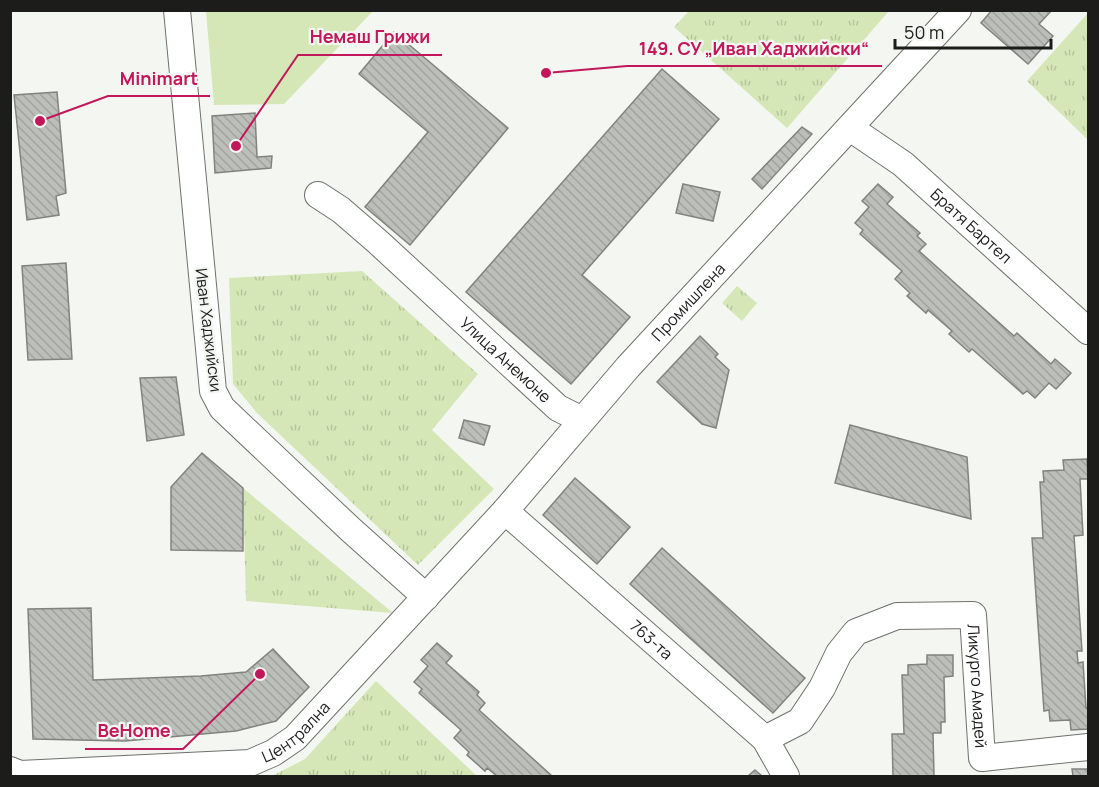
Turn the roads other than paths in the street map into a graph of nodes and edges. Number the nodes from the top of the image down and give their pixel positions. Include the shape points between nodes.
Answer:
1 (177, 10) edge
2 (958, 10) edge
3 (850, 128) junction
4 (318, 195) dead end
5 (1089, 331) edge
6 (582, 420) junction
7 (506, 511) junction
8 (426, 597) junction
9 (765, 739) junction
10 (1089, 747) edge
11 (10, 770) edge
12 (786, 777) edge

1 - 8 street, Иван Хаджийски via 213,391 222,408
2 - 3 street, Промишлена
3 - 5 street, Братя Бартел via 903,164
3 - 6 street, Промишлена
4 - 6 street, Улица Анемоне via 347,204 441,287 558,408
6 - 7 street, Промишлена
7 - 8 street, Промишлена
7 - 9 street, 763-та
8 - 11 street, Централна via 295,738 250,763 20,774
9 - 10 street, Ликурго Амадей via 800,722 839,653 856,632 897,616 973,615 982,758
9 - 12 street, 763-та

